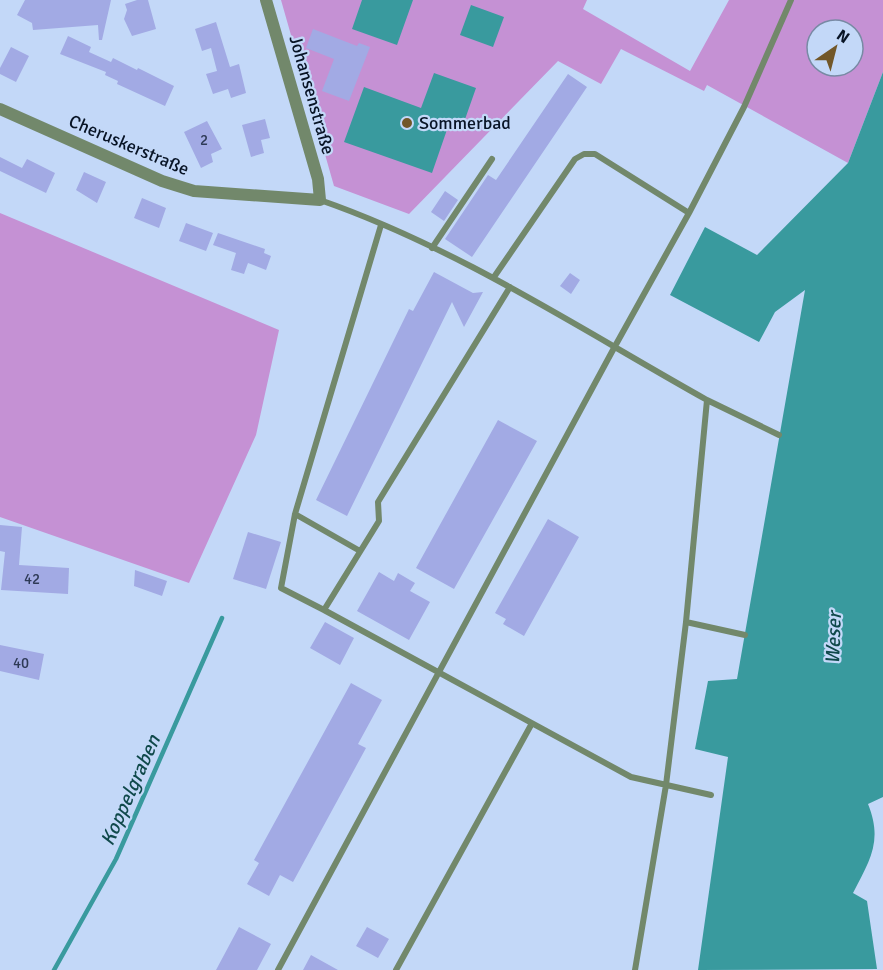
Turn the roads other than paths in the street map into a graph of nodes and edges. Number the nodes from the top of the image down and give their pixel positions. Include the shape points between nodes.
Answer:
1 (266, 0) edge
2 (791, 0) edge
3 (0, 109) edge
4 (492, 159) dead end
5 (320, 200) junction
6 (689, 213) junction
7 (381, 225) junction
8 (432, 248) junction
9 (494, 277) junction
10 (510, 287) junction
11 (614, 348) junction
12 (707, 400) junction
13 (779, 435) dead end
14 (295, 514) junction
15 (360, 551) junction
16 (324, 610) junction
17 (686, 622) junction
18 (745, 635) dead end
19 (438, 673) junction
20 (531, 725) junction
21 (666, 785) junction
22 (711, 795) dead end
23 (278, 970) edge
24 (396, 970) edge
25 (635, 970) edge

1 - 5 street, Johansenstraße via 318,178
2 - 6 lane via 744,107
3 - 5 street, Cheruskerstraße via 194,192
4 - 8 lane
5 - 7 lane
6 - 9 lane via 596,154 584,154 575,159
6 - 11 lane
7 - 8 lane
7 - 14 lane
8 - 9 lane
9 - 10 lane
10 - 11 lane
10 - 15 lane via 378,502 379,521
11 - 12 lane
11 - 19 lane
12 - 13 lane
12 - 17 lane
14 - 15 lane
14 - 16 lane via 282,588
15 - 16 lane
16 - 19 lane
17 - 18 lane
17 - 21 lane
19 - 20 lane
19 - 23 lane
20 - 21 lane via 631,777
20 - 24 lane
21 - 22 lane
21 - 25 lane

